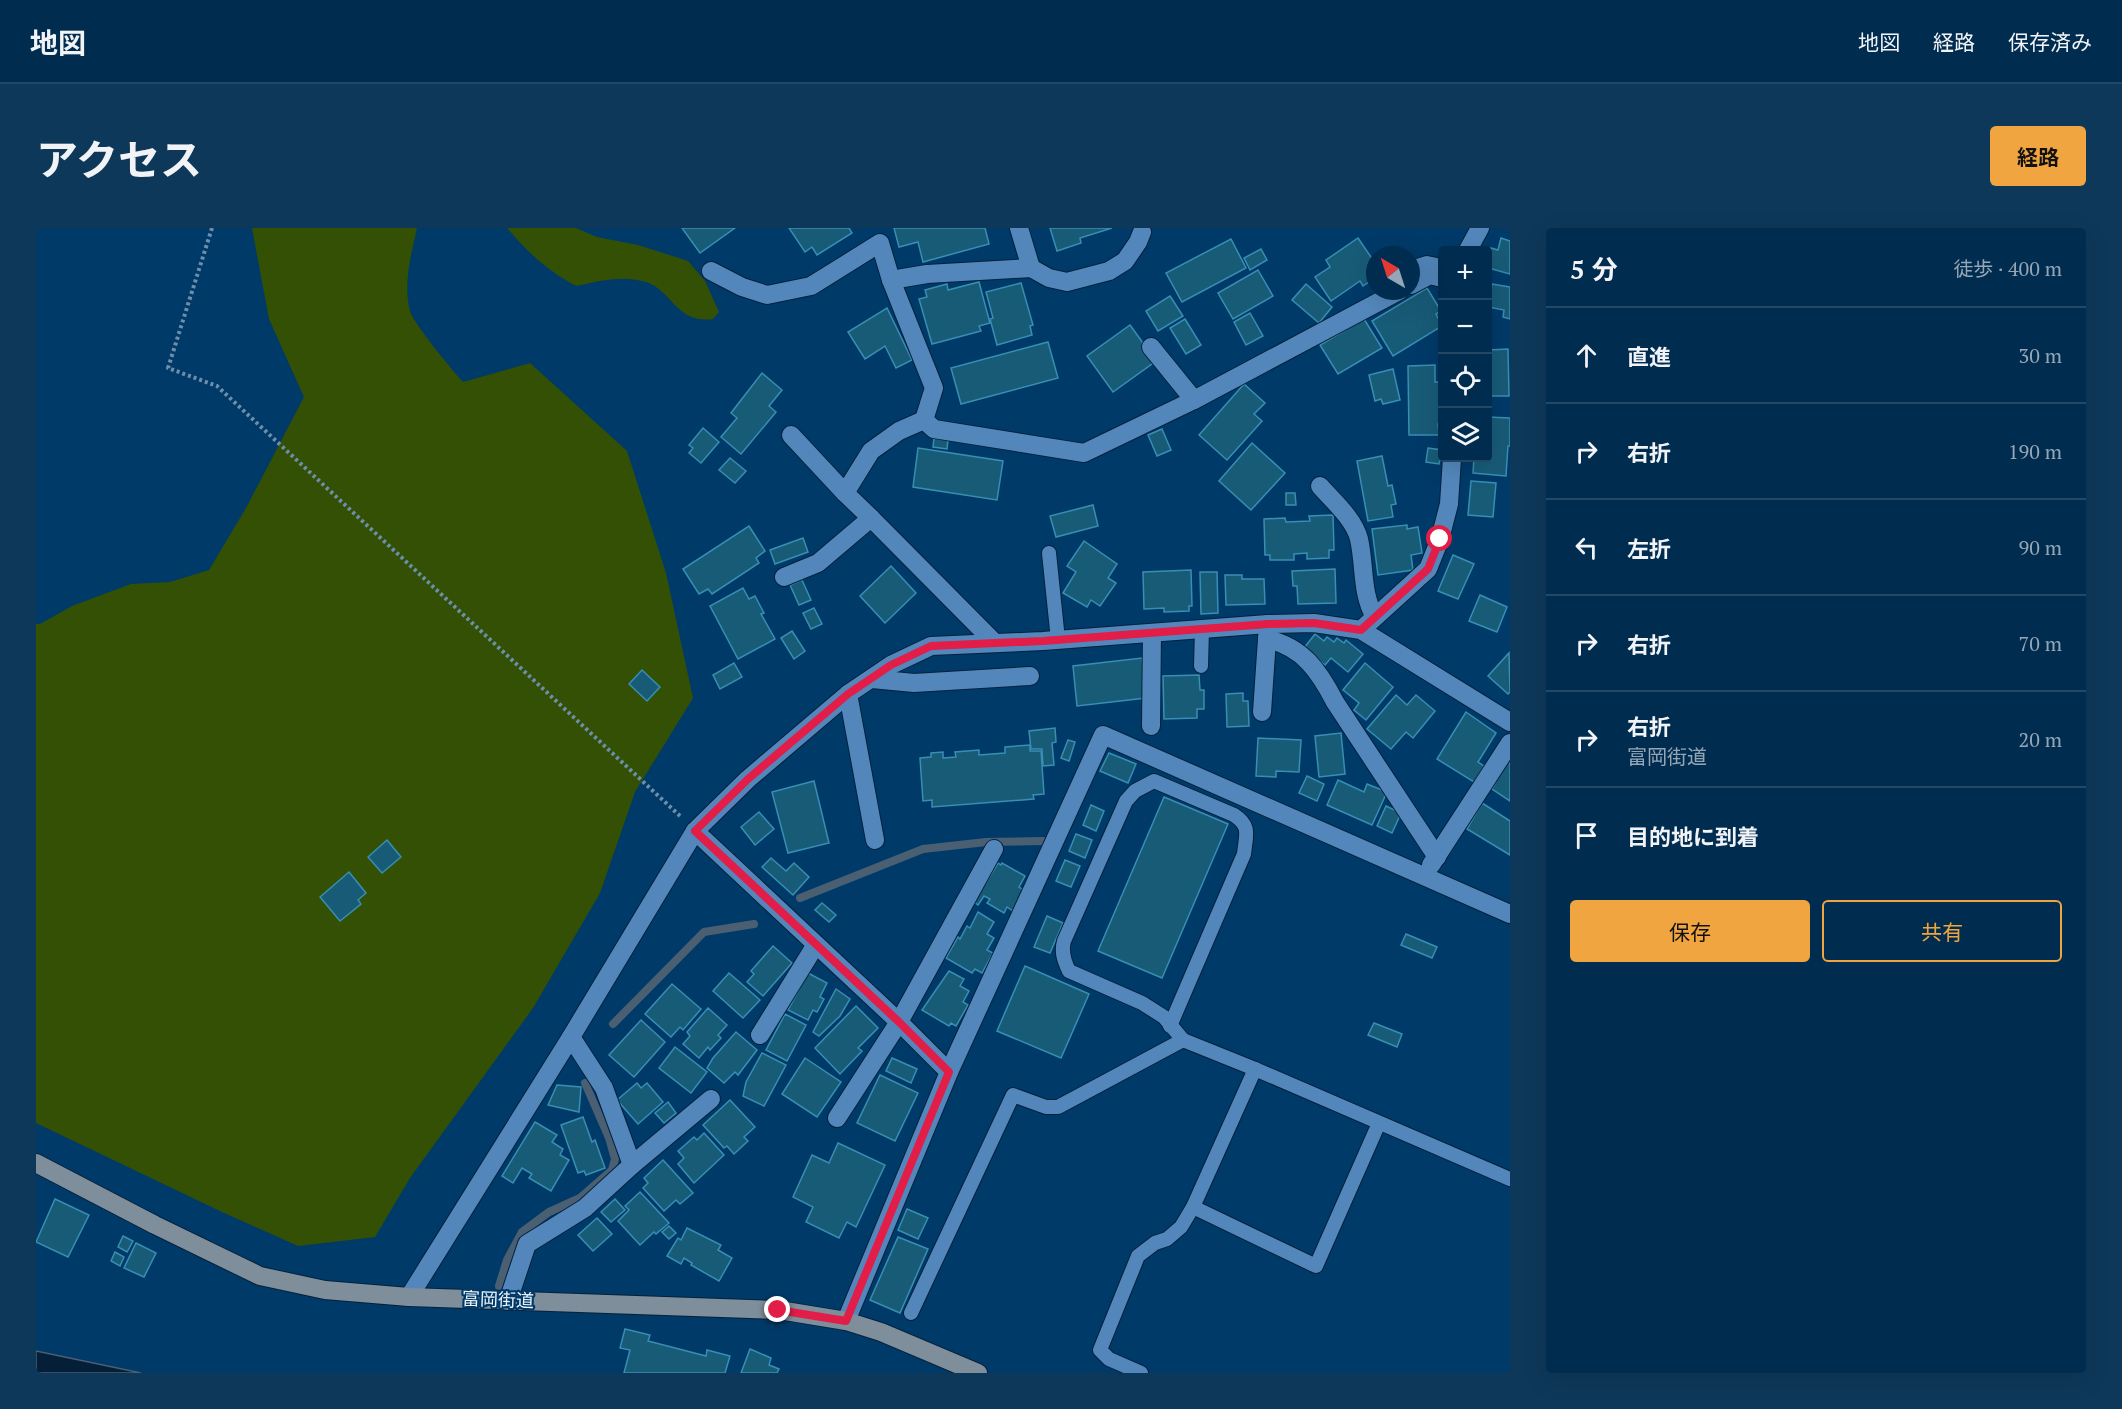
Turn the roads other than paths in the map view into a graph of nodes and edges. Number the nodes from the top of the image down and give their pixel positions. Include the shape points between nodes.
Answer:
1 (1020, 228) edge
2 (1480, 228) edge
3 (1142, 232) dead end
4 (880, 236) edge
5 (1470, 246) edge
6 (1420, 265) edge
7 (1438, 265) edge
8 (1031, 268) junction
9 (711, 271) dead end
10 (1438, 277) edge
11 (891, 280) junction
12 (1420, 280) edge
13 (1382, 300) edge
14 (1151, 347) dead end
15 (1194, 400) junction
16 (924, 420) junction
17 (791, 435) dead end
18 (1452, 462) edge
19 (1320, 486) dead end
20 (845, 493) junction
21 (871, 518) junction
22 (1049, 553) dead end
23 (784, 577) dead end
24 (1375, 617) junction
25 (1202, 629) junction
26 (1361, 630) junction
27 (1267, 632) junction
28 (1152, 633) junction
29 (1058, 640) junction
30 (994, 642) junction
31 (1201, 666) dead end
32 (1030, 675) dead end
33 (872, 679) junction
34 (848, 694) junction
35 (1262, 712) dead end
36 (1510, 721) edge
37 (1151, 726) dead end
38 (1510, 743) edge
39 (695, 831) junction
40 (875, 840) dead end
41 (994, 849) dead end
42 (1437, 857) junction
43 (1423, 877) junction
44 (1510, 914) edge
45 (815, 946) junction
46 (899, 1022) junction
47 (1170, 1026) junction
48 (760, 1035) dead end
49 (571, 1037) junction
50 (1183, 1040) junction
51 (1255, 1069) junction
52 (949, 1072) junction
53 (711, 1099) dead end
54 (837, 1118) dead end
55 (1378, 1123) junction
56 (36, 1163) edge
57 (632, 1165) junction
58 (1510, 1179) edge
59 (1193, 1207) junction
60 (409, 1297) junction
61 (508, 1301) junction
62 (911, 1313) dead end
63 (846, 1321) junction
64 (978, 1373) edge
65 (1141, 1373) edge

1 - 8 street
2 - 5 street
3 - 8 street via 1125,261 1109,271 1067,282
4 - 9 street via 811,286 767,295
4 - 11 street
6 - 7 lane
8 - 11 street
10 - 12 street via 1430,275
11 - 16 street via 934,388
13 - 15 street
14 - 15 street
15 - 16 street via 1084,453 934,429
16 - 20 street via 899,431 871,451
17 - 20 street
18 - 24 street via 1449,504 1428,569
19 - 24 street via 1359,537 1368,606
20 - 21 street
21 - 23 street via 818,563
21 - 30 street
22 - 29 lane
24 - 26 street
25 - 27 street
25 - 28 street
25 - 31 lane
26 - 27 street via 1314,623
26 - 36 street
27 - 35 street
27 - 42 street via 1299,653 1322,676
28 - 29 street
28 - 37 street
29 - 30 street
30 - 33 street via 931,646
32 - 33 street via 914,683
33 - 34 street
34 - 39 street via 748,779
34 - 40 street
38 - 42 street
39 - 45 street
39 - 49 street
41 - 46 street
42 - 43 street
43 - 44 street
43 - 52 street via 1103,735
45 - 46 street
45 - 48 street
46 - 52 street
46 - 54 street
47 - 47 lane via 1164,1017 1142,1003 1069,971 1062,949 1126,801 1154,781 1234,815 1243,821 1247,831 1244,854
47 - 50 lane
49 - 57 street via 604,1088
49 - 60 street
50 - 51 lane
50 - 62 lane via 1058,1107 1046,1107 1013,1095
51 - 55 lane
51 - 59 lane
52 - 63 street
53 - 57 street
55 - 58 lane
55 - 59 lane via 1316,1266
56 - 60 street, 富岡街道 via 261,1276 325,1290
57 - 61 street via 585,1208 527,1244
59 - 65 lane via 1181,1227 1137,1256 1100,1350 1109,1359
60 - 61 street, 富岡街道
61 - 63 street, 富岡街道 via 778,1310
63 - 64 street, 富岡街道

